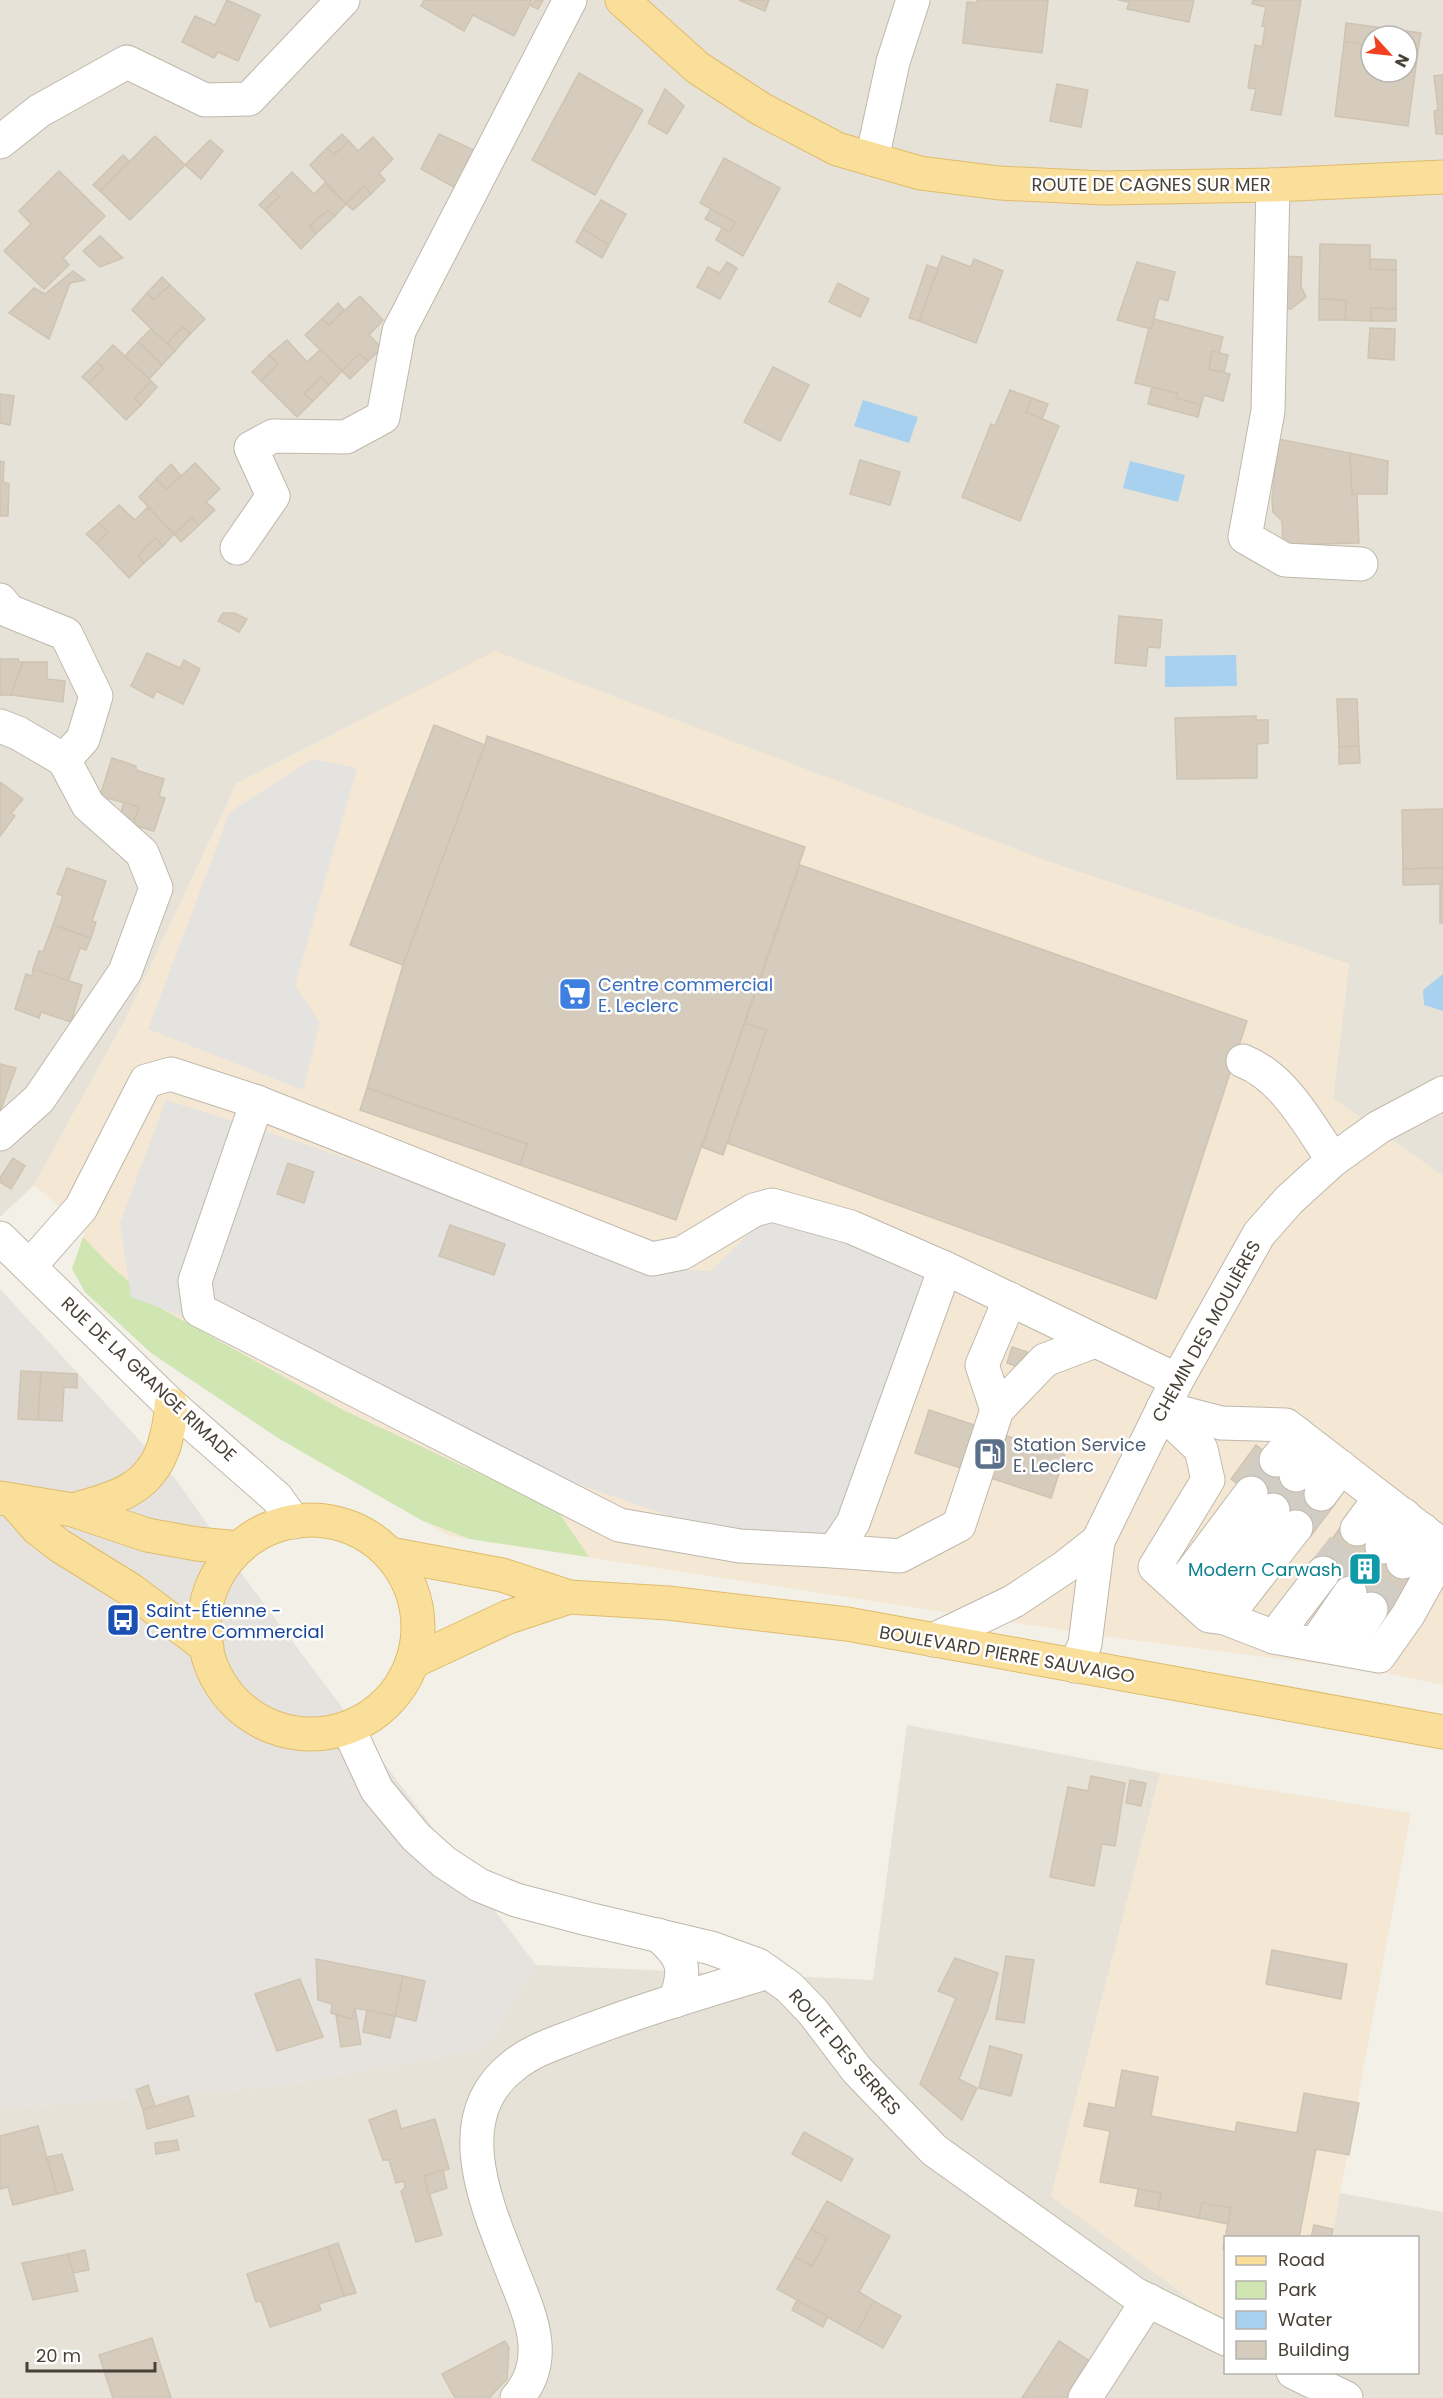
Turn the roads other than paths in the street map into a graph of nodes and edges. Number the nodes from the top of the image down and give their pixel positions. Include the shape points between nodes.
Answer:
1 (343, 0) edge
2 (570, 0) edge
3 (622, 0) edge
4 (913, 0) edge
5 (0, 142) edge
6 (872, 159) junction
7 (1443, 177) edge
8 (1273, 185) junction
9 (237, 548) dead end
10 (1361, 564) dead end
11 (0, 600) edge
12 (0, 726) edge
13 (64, 760) junction
14 (1243, 1061) dead end
15 (1443, 1093) edge
16 (257, 1102) junction
17 (0, 1134) edge
18 (1333, 1160) junction
19 (0, 1239) edge
20 (30, 1266) junction
21 (945, 1268) junction
22 (1010, 1299) junction
23 (1095, 1341) junction
24 (1167, 1400) junction
25 (171, 1405) junction
26 (997, 1410) junction
27 (1319, 1450) junction
28 (7, 1500) edge
29 (73, 1510) junction
30 (294, 1522) junction
31 (1418, 1528) edge
32 (1098, 1542) junction
33 (239, 1548) junction
34 (834, 1551) junction
35 (390, 1554) junction
36 (1323, 1573) tunnel mouth
37 (569, 1597) junction
38 (1360, 1601) tunnel mouth
39 (1202, 1605) junction
40 (1274, 1637) junction
41 (933, 1640) junction
42 (207, 1647) junction
43 (1330, 1647) junction
44 (412, 1662) junction
45 (1075, 1666) junction
46 (348, 1728) junction
47 (1443, 1732) edge
48 (658, 1935) junction
49 (768, 1972) junction
50 (675, 2001) junction
51 (1148, 2300) junction
52 (1224, 2338) edge
53 (1295, 2374) edge
54 (517, 2398) edge
55 (1085, 2398) edge
56 (1346, 2398) edge

1 - 5 street via 249,99 205,100 127,62 39,111
2 - 9 street via 399,331 383,417 346,437 273,436 251,448 273,496
3 - 6 main road, ROUTE DE CAGNES SUR MER via 698,68 761,109 837,149
4 - 6 street via 893,62
6 - 8 main road, ROUTE DE CAGNES SUR MER via 920,173 999,183 1104,188
7 - 8 main road, ROUTE DE CAGNES SUR MER
8 - 10 street via 1268,411 1245,537 1284,560
11 - 13 street via 9,611 66,634 96,696 83,739
12 - 13 street
13 - 17 street via 88,805 142,853 156,888 125,972 39,1099
14 - 18 street via 1257,1066 1280,1087
15 - 18 street, CHEMIN DES MOULIÈRES via 1379,1127
16 - 20 street via 171,1074 146,1081 81,1208
16 - 21 street via 652,1259 682,1253 754,1210 772,1205 851,1227
16 - 34 street via 195,1281 199,1310 619,1526 740,1546
18 - 24 street, CHEMIN DES MOULIÈRES via 1259,1234
19 - 20 street, RUE DE LA GRANGE RIMADE
20 - 25 street, RUE DE LA GRANGE RIMADE
21 - 22 street
21 - 34 street via 854,1523
22 - 23 street
22 - 26 street via 982,1365
23 - 24 street
23 - 26 street via 1045,1360
24 - 27 street via 1221,1423 1286,1425
24 - 32 street, CHEMIN DES MOULIÈRES
24 - 39 street via 1201,1449 1208,1480 1155,1567
25 - 29 main road via 171,1423 163,1448 148,1476 127,1492
25 - 30 street, RUE DE LA GRANGE RIMADE via 277,1498
26 - 34 street via 959,1525 900,1556
27 - 27 street via 1298,1476
27 - 31 street
28 - 29 main road
28 - 42 main road via 60,1546 131,1590
29 - 33 main road via 147,1534
30 - 33 main road via 265,1531
30 - 35 main road via 336,1523 375,1540
31 - 31 street via 1381,1546
31 - 43 street via 1408,1615 1379,1656
32 - 41 street, CHEMIN DES MOULIÈRES via 1014,1600
32 - 45 street, CHEMIN DES MOULIÈRES via 1085,1644
33 - 42 main road via 220,1573 208,1601
35 - 37 main road, BOULEVARD PIERRE SAUVAIGO via 502,1575
35 - 44 main road via 402,1569 416,1605 417,1644
36 - 40 street
37 - 41 main road, BOULEVARD PIERRE SAUVAIGO via 775,1614
37 - 44 main road, BOULEVARD PIERRE SAUVAIGO via 508,1617
38 - 43 street
39 - 39 street via 1273,1510
39 - 40 street
40 - 43 street
41 - 45 main road, BOULEVARD PIERRE SAUVAIGO
42 - 46 main road via 210,1662 225,1689 258,1720 303,1734
44 - 46 main road via 394,1695 365,1720
45 - 47 main road, BOULEVARD PIERRE SAUVAIGO
46 - 48 street, ROUTE DES SERRES via 377,1790 416,1838 444,1862 479,1885 516,1900
48 - 49 street, ROUTE DES SERRES via 738,1956
48 - 50 street via 674,1949 683,1968
49 - 50 street
49 - 51 street, ROUTE DES SERRES via 813,2012 857,2070 934,2150
50 - 54 street via 604,2024 520,2060 494,2084 480,2109 476,2144 482,2181 534,2331 534,2366 525,2390
51 - 52 street, ROUTE DES SERRES
51 - 55 street
53 - 56 street

